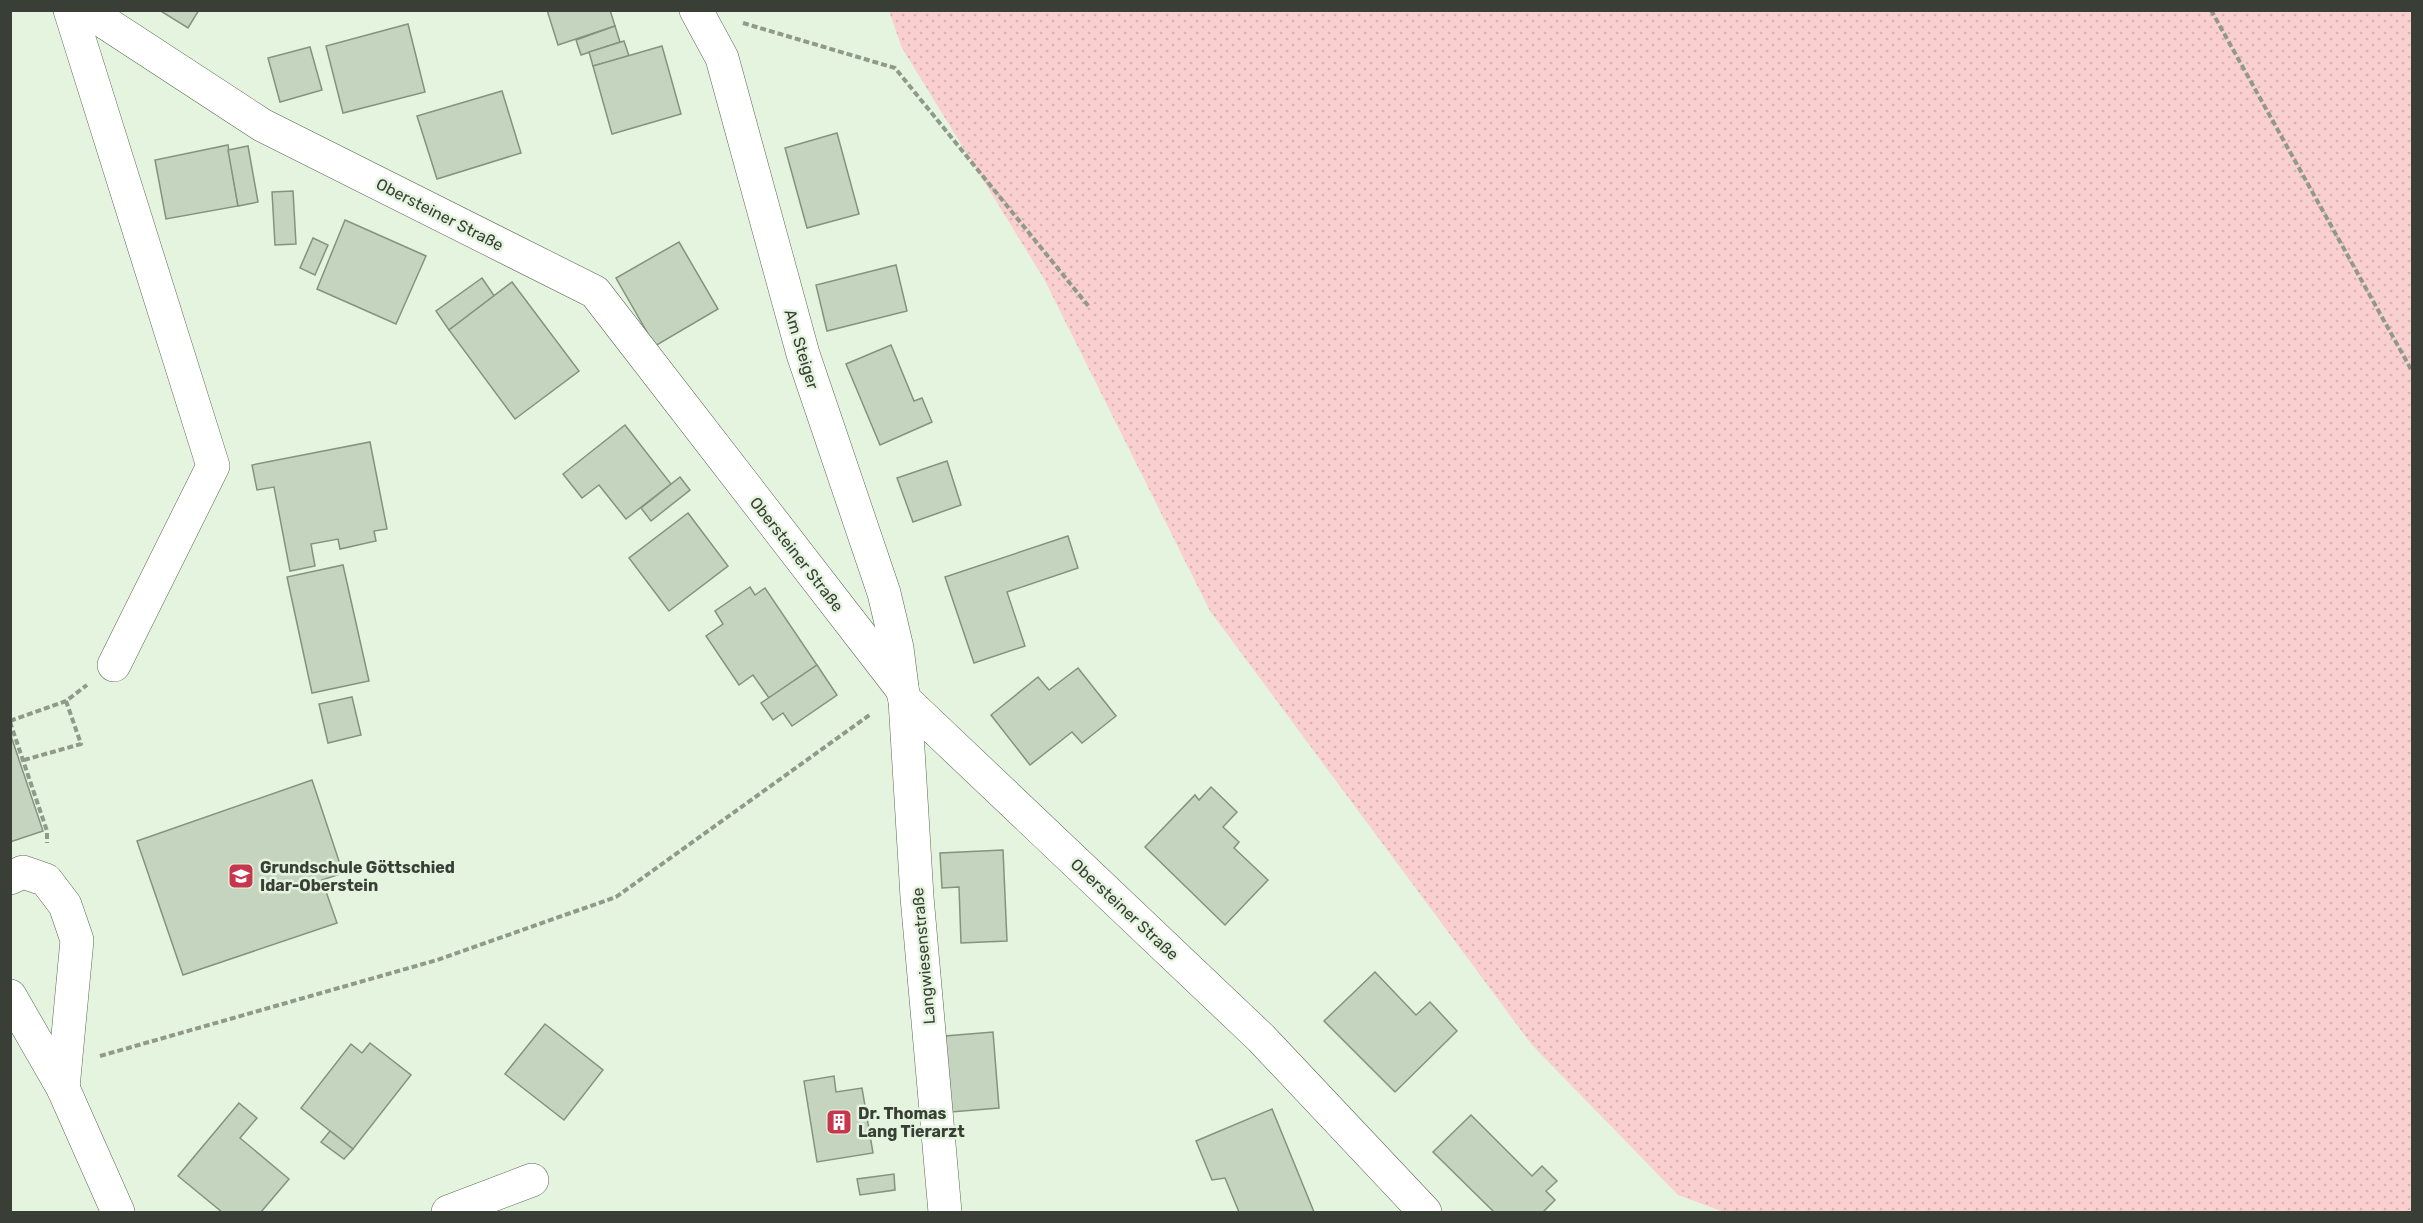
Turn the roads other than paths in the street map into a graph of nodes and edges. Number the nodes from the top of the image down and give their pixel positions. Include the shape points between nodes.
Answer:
1 (70, 10) edge
2 (86, 10) edge
3 (696, 10) edge
4 (114, 665) dead end
5 (903, 694) junction
6 (10, 878) edge
7 (10, 996) edge
8 (64, 1077) junction
9 (532, 1180) dead end
10 (118, 1212) edge
11 (448, 1212) edge
12 (945, 1212) edge
13 (1425, 1212) edge

1 - 4 street via 213,466
2 - 5 street, Obersteiner Straße via 262,125 595,292
3 - 5 street, Am Steiger via 722,58 802,354 884,593
5 - 12 street, Langwiesenstraße
5 - 13 street, Obersteiner Straße via 1261,1038
6 - 8 street via 23,872 46,880 65,904 77,940
7 - 8 street
8 - 10 street
9 - 11 street

